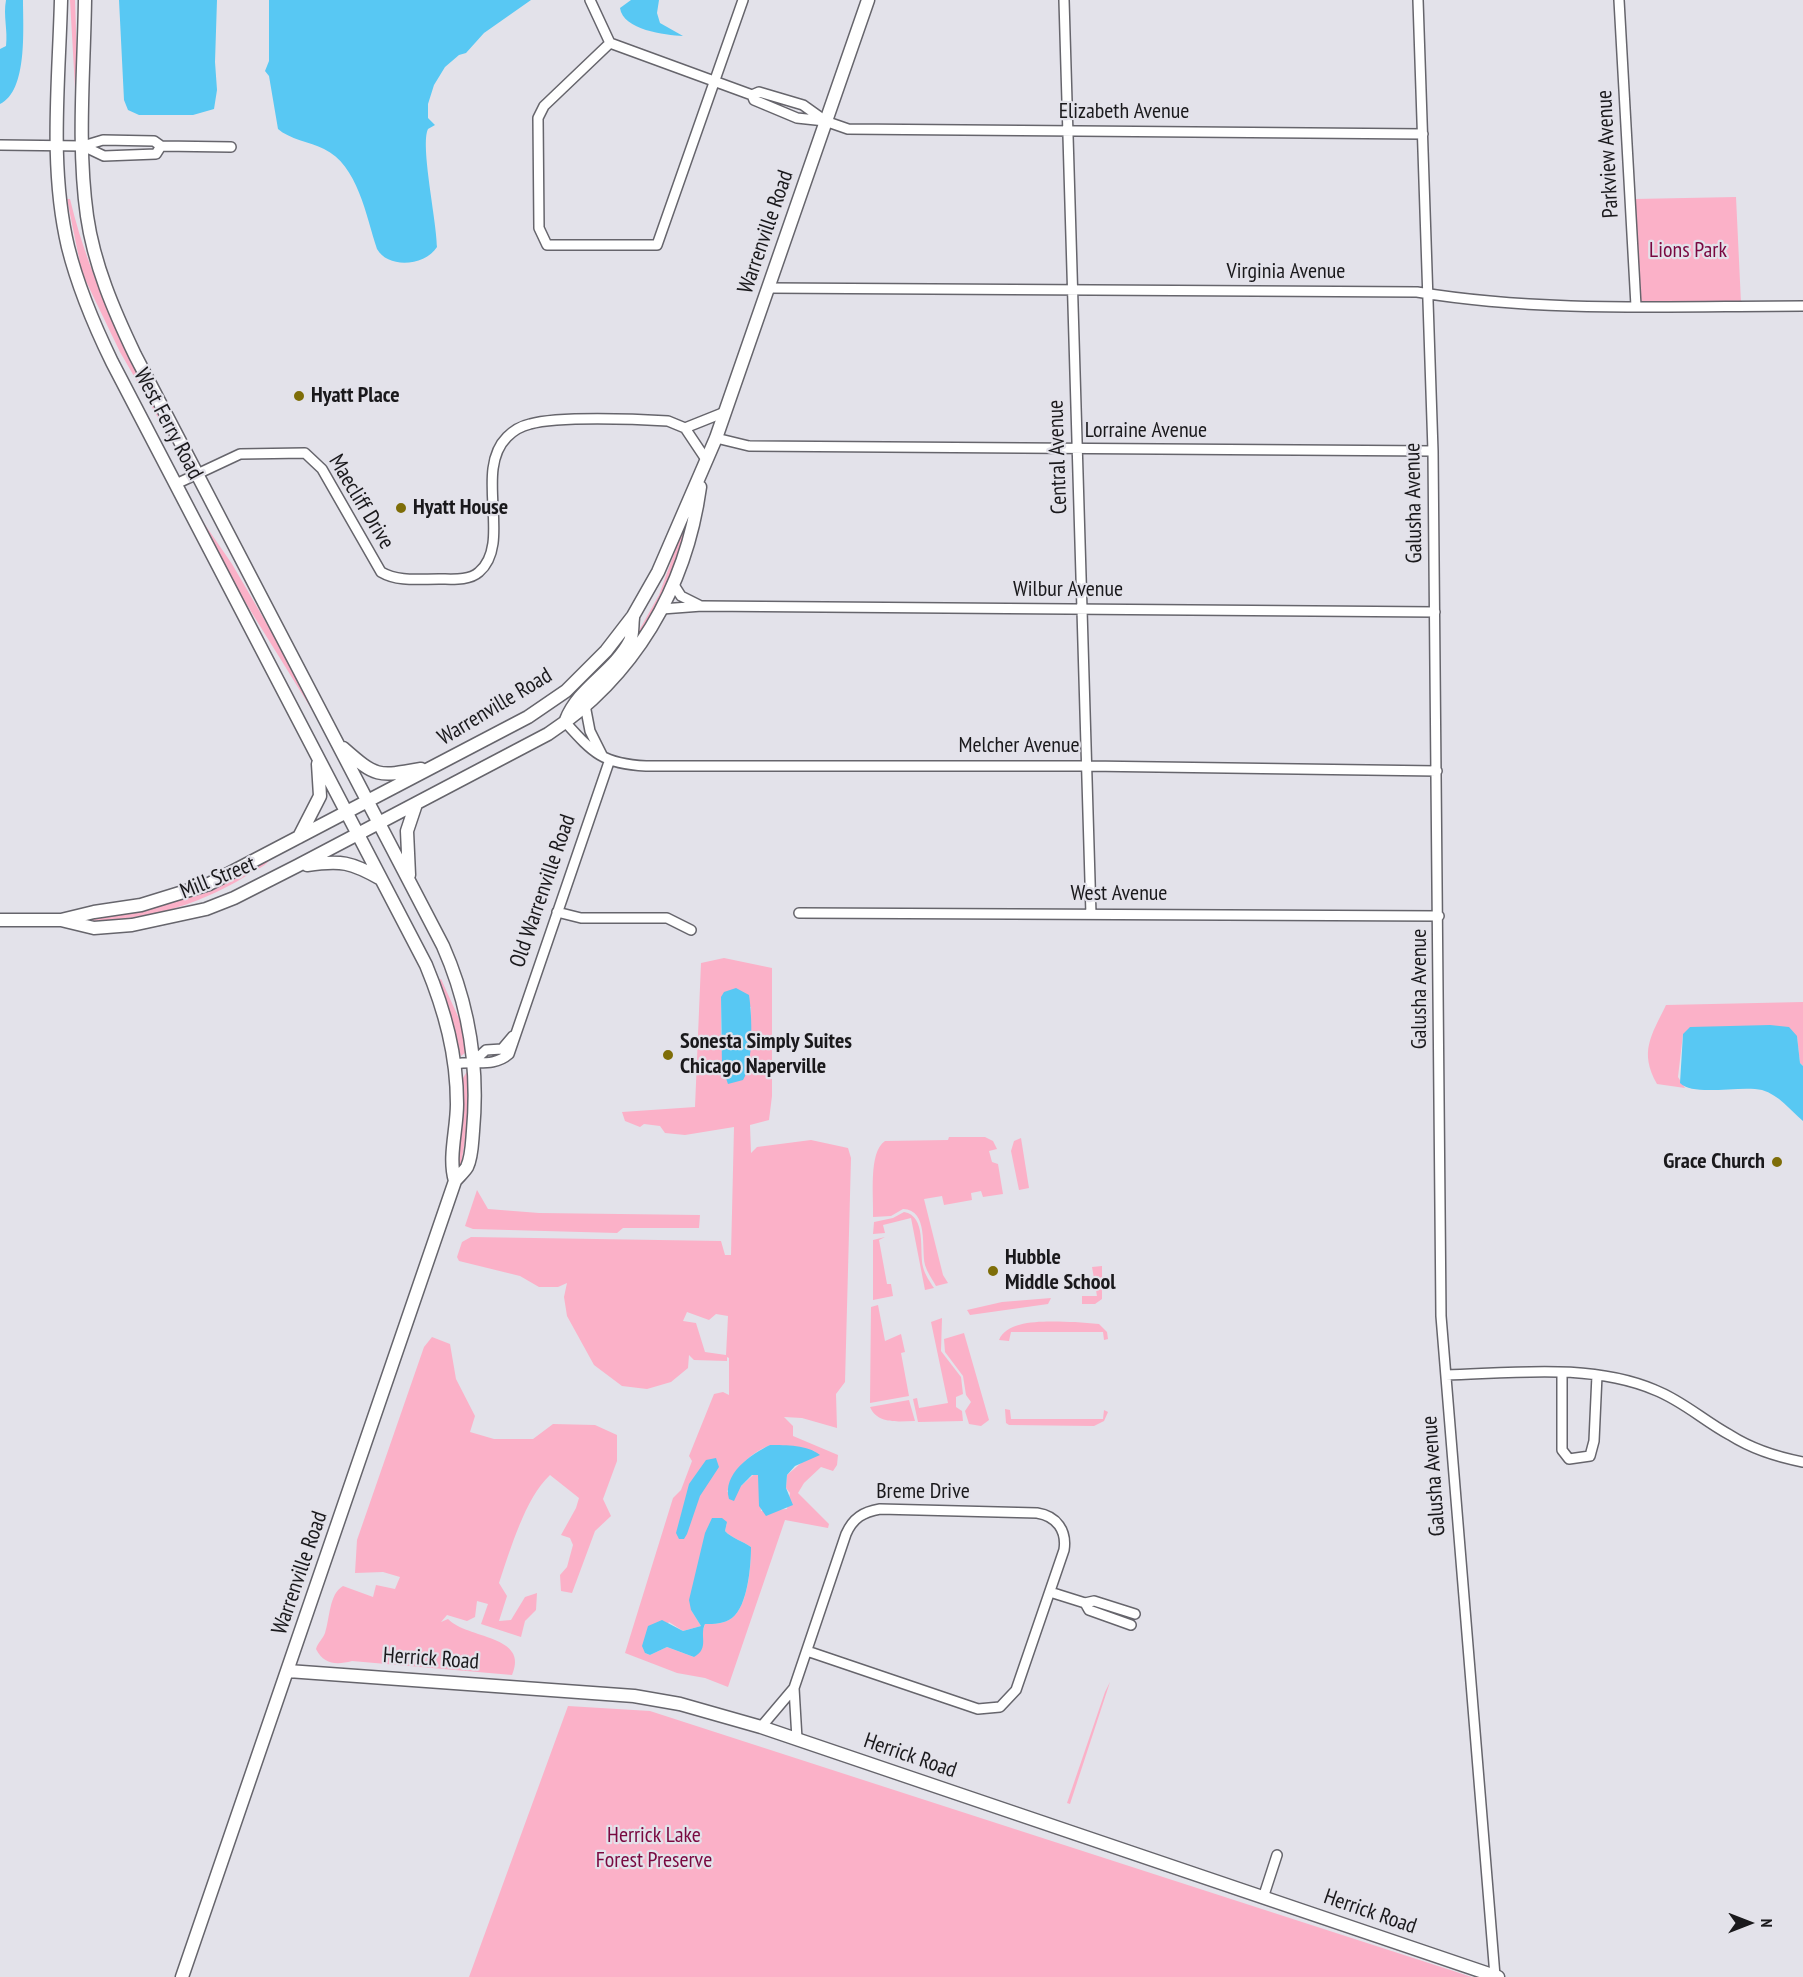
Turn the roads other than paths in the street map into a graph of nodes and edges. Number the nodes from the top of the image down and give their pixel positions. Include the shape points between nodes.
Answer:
1 (61, 0) edge
2 (85, 0) edge
3 (590, 0) edge
4 (743, 0) edge
5 (868, 0) edge
6 (1064, 0) edge
7 (1418, 0) edge
8 (1619, 0) edge
9 (610, 43) junction
10 (715, 82) junction
11 (752, 94) junction
12 (825, 121) junction
13 (1068, 131) junction
14 (1423, 134) junction
15 (0, 145) edge
16 (58, 145) junction
17 (83, 146) junction
18 (161, 146) junction
19 (231, 147) dead end
20 (769, 288) junction
21 (1072, 291) junction
22 (1429, 294) junction
23 (1636, 306) junction
24 (1803, 306) edge
25 (725, 412) junction
26 (685, 428) junction
27 (716, 438) junction
28 (1077, 450) junction
29 (1433, 451) junction
30 (707, 461) junction
31 (197, 473) junction
32 (701, 477) junction
33 (176, 484) junction
34 (674, 585) junction
35 (702, 606) junction
36 (662, 609) junction
37 (1082, 610) junction
38 (1435, 612) junction
39 (633, 616) junction
40 (585, 705) junction
41 (566, 723) junction
42 (338, 743) junction
43 (318, 757) junction
44 (606, 759) junction
45 (434, 766) junction
46 (1088, 766) junction
47 (1437, 771) junction
48 (368, 802) junction
49 (416, 804) junction
50 (347, 813) junction
51 (379, 823) junction
52 (358, 834) junction
53 (299, 837) junction
54 (297, 866) junction
55 (381, 879) junction
56 (410, 882) junction
57 (557, 912) junction
58 (799, 913) dead end
59 (1091, 914) junction
60 (1439, 916) junction
61 (0, 920) edge
62 (61, 920) junction
63 (691, 930) dead end
64 (474, 1061) junction
65 (455, 1064) junction
66 (454, 1181) junction
67 (1562, 1373) junction
68 (1446, 1375) junction
69 (1597, 1375) junction
70 (1803, 1462) edge
71 (1050, 1592) junction
72 (1085, 1603) junction
73 (1135, 1614) dead end
74 (1131, 1625) dead end
75 (807, 1652) junction
76 (288, 1671) junction
77 (794, 1688) junction
78 (762, 1727) junction
79 (797, 1739) junction
80 (1277, 1855) dead end
81 (1263, 1898) junction
82 (182, 1977) edge
83 (1496, 1977) edge

1 - 16 main road, West Ferry Road
2 - 17 main road, West Ferry Road
3 - 9 street
4 - 10 street
5 - 12 main road, Warrenville Road
6 - 13 street, Central Avenue
7 - 14 street, Galusha Avenue
8 - 23 street, Parkview Avenue
9 - 10 street
9 - 10 street via 544,106 538,118 539,228 547,245 657,245
10 - 11 street
11 - 12 street via 759,92 803,105
11 - 12 street via 754,99 797,118
12 - 13 street, Elizabeth Avenue via 848,129
12 - 20 main road, Warrenville Road
13 - 14 street, Elizabeth Avenue
13 - 21 street, Central Avenue
14 - 22 street, Galusha Avenue
15 - 16 street
16 - 17 street
16 - 33 main road, West Ferry Road via 66,236 86,303
17 - 18 street via 103,140 154,141
17 - 18 street via 104,156 156,154
17 - 31 main road, West Ferry Road via 87,217 107,292
18 - 19 street
20 - 21 street, Virginia Avenue
20 - 25 main road, Warrenville Road
21 - 22 street, Virginia Avenue
21 - 28 street, Central Avenue
22 - 23 street, Virginia Avenue via 1530,306
22 - 29 street, Galusha Avenue
23 - 24 street, Virginia Avenue
25 - 26 street
25 - 27 main road, Warrenville Road
26 - 30 street
26 - 31 street, Maecliff Drive via 661,421 552,421 532,423 514,431 501,445 494,463 488,561 479,572 457,579 402,579 381,572 322,469 305,453 240,454
27 - 28 street, Lorraine Avenue via 749,446
27 - 30 main road, Warrenville Road
28 - 29 street, Lorraine Avenue
28 - 37 street, Central Avenue
29 - 38 street, Galusha Avenue
30 - 32 main road, Warrenville Road
31 - 33 street, Maecliff Drive
31 - 42 main road, West Ferry Road
32 - 34 main road, Warrenville Road via 691,538
32 - 39 main road, Warrenville Road via 647,595
33 - 43 main road, West Ferry Road
34 - 35 street via 681,596
34 - 36 main road, Warrenville Road
35 - 36 street, Wilbur Avenue
35 - 37 street, Wilbur Avenue
36 - 40 main road, Warrenville Road via 632,658
37 - 38 street, Wilbur Avenue
37 - 46 street, Central Avenue
38 - 47 street, Galusha Avenue
39 - 41 main road via 630,639 600,678 572,705
39 - 45 main road, Warrenville Road via 586,672 545,706
40 - 41 main road, Warrenville Road
40 - 44 street via 590,730
41 - 44 street via 587,747
41 - 49 main road, Warrenville Road
42 - 45 main road via 365,767 384,775
42 - 48 main road, West Ferry Road
43 - 50 main road, West Ferry Road
43 - 53 main road via 320,796
44 - 46 street, Melcher Avenue via 646,766
44 - 57 street, Old Warrenville Road
45 - 48 main road, Warrenville Road
46 - 47 street, Melcher Avenue
46 - 59 street, Central Avenue
47 - 60 street, Galusha Avenue
48 - 50 main road, Mill Street
48 - 51 main road, Warrenville Road
49 - 51 main road, Warrenville Road
49 - 56 main road via 406,842
50 - 52 main road, West Ferry Road
50 - 53 main road, Mill Street
51 - 52 main road, Mill Street
51 - 56 main road, Warrenville Road
52 - 54 main road, Mill Street
52 - 55 main road, Warrenville Road
53 - 62 main road, Mill Street via 189,892
54 - 55 main road via 340,861
54 - 62 main road, Mill Street via 234,898 187,914 94,928
55 - 65 main road, Warrenville Road via 435,986
56 - 64 main road, Warrenville Road via 450,960 466,1009
57 - 63 street via 581,918 667,918
57 - 64 street, Old Warrenville Road via 512,1047 504,1058 486,1064
58 - 59 street, West Avenue
59 - 60 street, West Avenue
60 - 68 street, Galusha Avenue via 1441,1316
61 - 62 main road, Mill Street
64 - 65 street
64 - 66 main road, Warrenville Road via 471,1145 467,1168
65 - 66 main road, Warrenville Road via 457,1117 450,1166
66 - 76 main road, Warrenville Road
67 - 68 street
67 - 69 street
67 - 69 street via 1562,1450 1574,1460 1590,1456
68 - 83 street, Galusha Avenue
69 - 70 street via 1653,1389 1752,1447
71 - 72 street
71 - 75 street, Breme Drive via 1016,1690 995,1709 978,1709
71 - 75 street, Breme Drive via 1065,1542 1060,1526 1046,1514 872,1510 849,1527
72 - 73 street via 1094,1601
72 - 74 street via 1089,1610
75 - 77 street, Breme Drive
76 - 78 main road, Herrick Road via 634,1696 680,1704
76 - 82 main road, Warrenville Road
77 - 78 street, Breme Drive
77 - 79 street, Breme Drive
78 - 79 main road, Herrick Road
79 - 81 main road, Herrick Road
80 - 81 street
81 - 83 main road, Herrick Road

